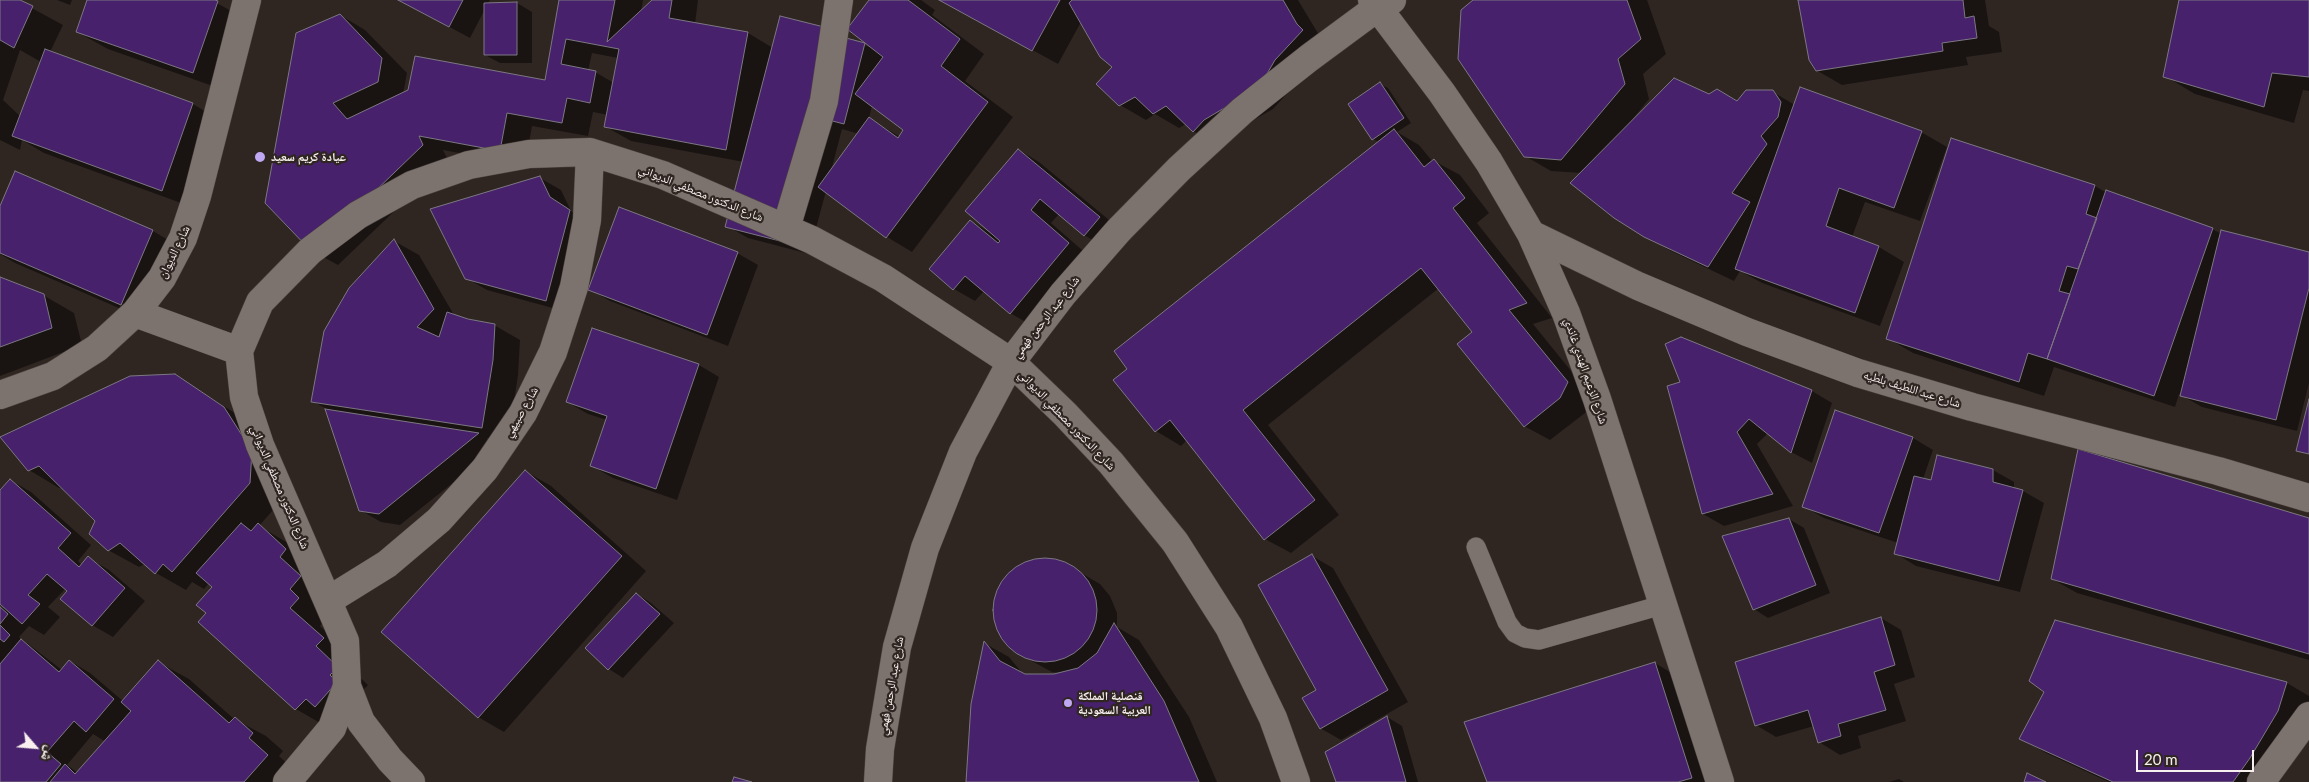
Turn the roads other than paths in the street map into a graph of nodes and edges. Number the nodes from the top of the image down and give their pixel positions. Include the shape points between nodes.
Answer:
1 (247, 0) edge
2 (839, 0) edge
3 (1381, 2) edge
4 (590, 152) junction
5 (786, 228) junction
6 (1531, 234) junction
7 (135, 313) junction
8 (239, 351) junction
9 (1011, 362) junction
10 (0, 395) edge
11 (2309, 498) edge
12 (1476, 547) dead end
13 (329, 600) junction
14 (1662, 605) junction
15 (347, 686) junction
16 (2309, 716) edge
17 (287, 782) edge
18 (411, 782) edge
19 (878, 782) edge
20 (1296, 782) edge
21 (1720, 782) edge
22 (2262, 782) edge

1 - 7 street, شارع الديوان via 197,196 183,238 162,278
2 - 5 street via 824,101
3 - 6 street, شارع الزعيم الهندي غاندي via 1489,162
3 - 9 street, شارع عبد الرحمن فهمي via 1249,105 1179,169 1106,244
4 - 5 street, شارع الدكتور مصطفي الديواني via 663,175
4 - 8 street, شارع الدكتور مصطفي الديواني via 529,154 469,165 412,185 358,215 310,252 260,302
4 - 13 street, شارع صبيهي via 587,220 574,287 553,352 523,413 485,469 439,520 387,564
5 - 9 street, شارع الدكتور مصطفي الديواني via 883,278
6 - 11 street, شارع عبد اللطيف بلطيه via 1638,286 1746,332 1858,373 1972,408 2218,471
6 - 14 street, شارع الزعيم الهندي غاندي via 1566,313 1597,399
7 - 8 street
7 - 10 street, شارع الديوان via 96,348 53,376
8 - 13 street, شارع الدكتور مصطفي الديواني via 244,397 260,446
9 - 19 street, شارع عبد الرحمن فهمي via 962,452 924,548 897,647 880,749
9 - 20 street, شارع الدكتور مصطفي الديواني via 1111,463 1175,542 1229,627 1273,718
12 - 14 lane via 1507,622 1515,633 1525,638 1539,640
13 - 15 street, شارع الدكتور مصطفي الديواني via 345,641
14 - 21 street, شارع الزعيم الهندي غاندي
15 - 17 street, شارع الدكتور مصطفي الديواني via 332,728
15 - 18 street via 361,722
16 - 22 street

